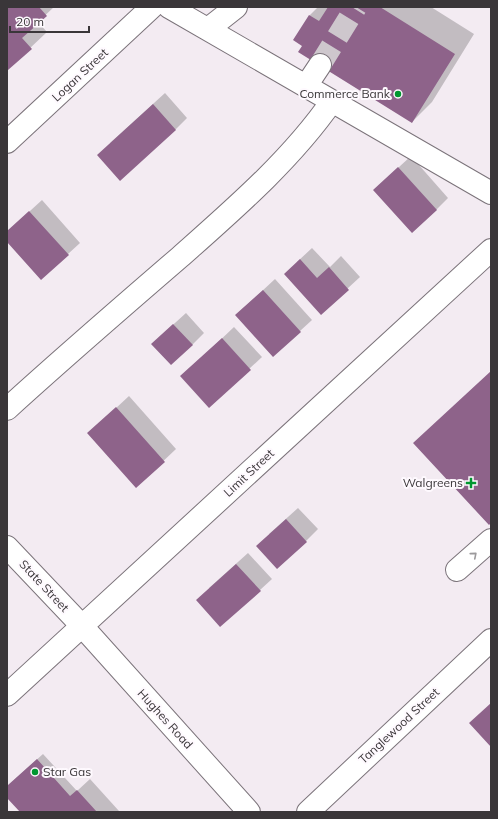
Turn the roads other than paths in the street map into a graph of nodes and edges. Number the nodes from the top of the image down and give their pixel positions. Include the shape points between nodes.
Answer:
1 (152, 7) edge
2 (169, 7) edge
3 (236, 7) edge
4 (208, 29) junction
5 (320, 65) tunnel mouth
6 (306, 86) junction
7 (332, 101) junction
8 (7, 142) edge
9 (491, 193) edge
10 (491, 250) edge
11 (7, 409) edge
12 (491, 540) edge
13 (7, 547) edge
14 (457, 570) dead end
15 (82, 626) junction
16 (491, 640) edge
17 (7, 695) edge
18 (249, 812) edge
19 (308, 812) edge

1 - 8 street, Logan Street
2 - 4 street
3 - 4 street
4 - 6 street
5 - 6 street
6 - 7 street
7 - 9 street
7 - 11 street via 313,128 233,210
10 - 15 street, Limit Street
14 -> 12 street
13 - 15 street, State Street
15 - 17 street, Limit Street
15 - 18 street, Hughes Road
16 - 19 street, Tanglewood Street

